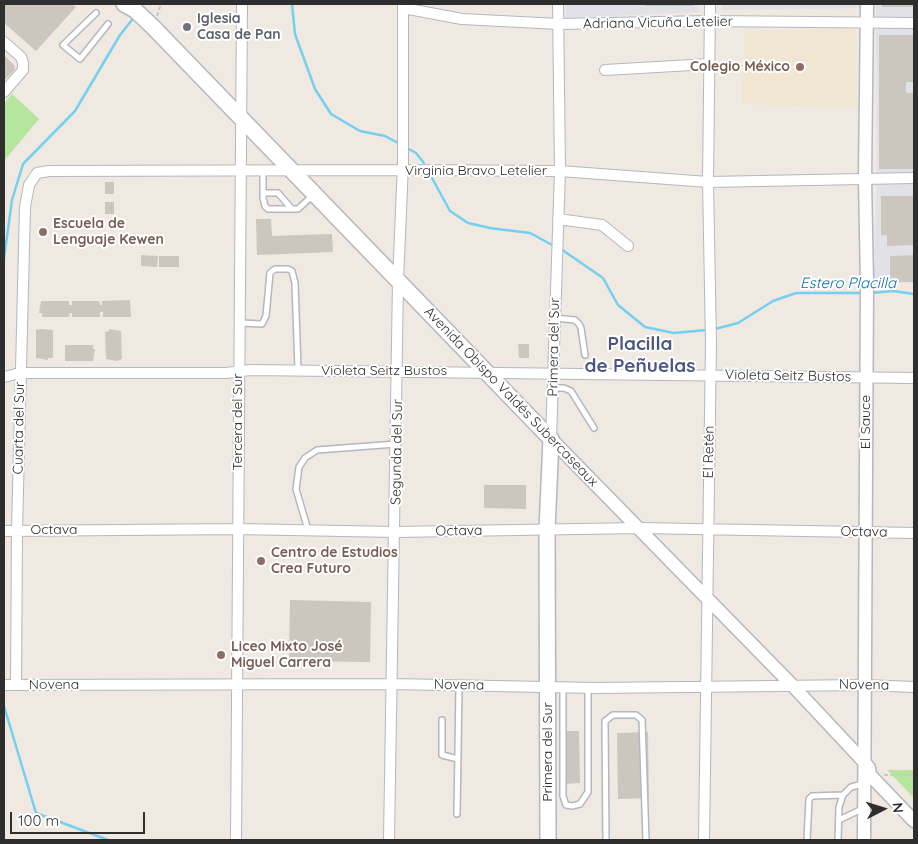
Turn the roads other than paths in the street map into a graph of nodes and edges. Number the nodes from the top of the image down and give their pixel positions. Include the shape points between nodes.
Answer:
1 (242, 4) edge
2 (558, 4) edge
3 (710, 4) edge
4 (866, 4) edge
5 (131, 6) edge
6 (403, 6) edge
7 (96, 13) dead end
8 (710, 21) junction
9 (866, 23) junction
10 (914, 23) edge
11 (108, 24) dead end
12 (559, 24) junction
13 (4, 42) edge
14 (709, 64) junction
15 (605, 70) dead end
16 (4, 92) edge
17 (240, 118) junction
18 (403, 167) junction
19 (240, 171) junction
20 (263, 171) junction
21 (292, 171) junction
22 (560, 171) junction
23 (38, 174) joint
24 (914, 178) edge
25 (865, 179) junction
26 (708, 182) junction
27 (263, 192) junction
28 (314, 194) junction
29 (291, 208) junction
30 (558, 219) junction
31 (628, 246) dead end
32 (398, 281) junction
33 (555, 318) junction
34 (239, 323) junction
35 (585, 355) dead end
36 (298, 371) junction
37 (398, 371) junction
38 (239, 372) junction
39 (486, 372) junction
40 (20, 373) junction
41 (555, 373) junction
42 (710, 375) junction
43 (4, 377) edge
44 (867, 377) junction
45 (914, 378) edge
46 (554, 388) junction
47 (594, 428) dead end
48 (551, 439) junction
49 (397, 444) junction
50 (640, 528) junction
51 (238, 529) junction
52 (708, 529) junction
53 (17, 530) junction
54 (308, 530) junction
55 (547, 530) junction
56 (4, 531) edge
57 (395, 532) junction
58 (866, 532) junction
59 (914, 533) edge
60 (707, 598) junction
61 (392, 684) junction
62 (4, 685) edge
63 (16, 685) junction
64 (237, 685) junction
65 (459, 685) junction
66 (706, 685) junction
67 (792, 685) junction
68 (865, 685) junction
69 (548, 686) junction
70 (563, 687) junction
71 (588, 687) junction
72 (914, 687) edge
73 (442, 720) dead end
74 (458, 759) junction
75 (867, 766) junction
76 (865, 783) junction
77 (843, 795) junction
78 (864, 808) junction
79 (914, 809) edge
80 (457, 814) dead end
81 (839, 820) junction
82 (914, 821) edge
83 (236, 840) edge
84 (389, 840) edge
85 (548, 840) edge
86 (606, 840) edge
87 (646, 840) edge
88 (704, 840) edge
89 (807, 840) edge
90 (838, 840) edge
91 (864, 840) edge

1 - 17 street, Tercera del Sur
2 - 12 street, Primera del Sur
3 - 8 street, El Retén
4 - 9 street, El Sauce
5 - 17 main road, Avenida Obispo Valdés Subercaseaux
6 - 12 street, Adriana Vicuña Letelier via 462,19
6 - 18 street, Segunda del Sur
7 - 11 lane via 64,45 80,59
8 - 9 street, Adriana Vicuña Letelier
8 - 12 street, Adriana Vicuña Letelier
8 - 14 street, El Retén
9 - 10 street, Adriana Vicuña Letelier
9 - 25 street, El Sauce
12 - 22 street, Primera del Sur
13 - 16 street via 21,57 23,63 23,70
14 - 15 street
14 - 26 street, El Retén
17 - 19 street, Tercera del Sur
17 - 21 main road, Avenida Obispo Valdés Subercaseaux
18 - 21 street, Virginia Bravo Letelier
18 - 22 street, Virginia Bravo Letelier
18 - 32 street, Segunda del Sur
19 - 20 street, Virginia Bravo Letelier
19 - 23 street, Virginia Bravo Letelier via 49,171
19 - 34 street, Tercera del Sur
20 - 21 street, Virginia Bravo Letelier
20 - 27 lane
21 - 28 main road, Avenida Obispo Valdés Subercaseaux
22 - 26 street, Virginia Bravo Letelier
22 - 30 street, Primera del Sur
23 - 40 street, Cuarta del Sur via 29,185 25,208
24 - 25 street, Virginia Bravo Letelier
25 - 26 street, Virginia Bravo Letelier
25 - 44 street, El Sauce
26 - 42 street, El Retén
27 - 29 lane via 278,193
27 - 29 lane via 268,209
28 - 29 lane via 301,208
28 - 32 main road, Avenida Obispo Valdés Subercaseaux
30 - 31 street via 602,225
30 - 33 street, Primera del Sur
32 - 37 street, Segunda del Sur
32 - 39 main road, Avenida Obispo Valdés Subercaseaux
33 - 35 lane via 575,320 579,324
33 - 41 street, Primera del Sur
34 - 36 lane via 262,324 266,316 270,273 275,269 292,271
34 - 38 street, Tercera del Sur
36 - 37 street, Violeta Seitz Bustos
36 - 38 street, Violeta Seitz Bustos
37 - 39 street, Violeta Seitz Bustos
37 - 49 street, Segunda del Sur
38 - 40 street, Violeta Seitz Bustos
38 - 51 street, Tercera del Sur
39 - 41 street, Violeta Seitz Bustos
39 - 48 main road, Avenida Obispo Valdés Subercaseaux
40 - 43 street, Violeta Seitz Bustos
40 - 53 street, Cuarta del Sur
41 - 42 street, Violeta Seitz Bustos
41 - 46 street, Primera del Sur
42 - 44 street, Violeta Seitz Bustos
42 - 52 street, El Retén
44 - 45 street, Violeta Seitz Bustos
44 - 58 street, El Sauce
46 - 47 lane via 571,391
46 - 48 street, Primera del Sur
48 - 50 street, Avenida Obispo Valdés Subercaseaux
48 - 55 main road, Primera del Sur
49 - 54 lane via 317,450 304,458 299,467 296,490
49 - 57 street, Segunda del Sur
50 - 52 street, Octava
50 - 55 street, Octava
50 - 60 street, Avenida Obispo Valdés Subercaseaux
51 - 53 street, Octava
51 - 54 street, Octava
51 - 64 street, Tercera del Sur
52 - 58 street, Octava
52 - 60 street, El Retén
53 - 56 street, Octava
53 - 63 street, Cuarta del Sur
54 - 57 street, Octava
55 - 57 street, Octava
55 - 69 main road, Primera del Sur
57 - 61 street, Segunda del Sur
58 - 59 street, Octava
58 - 68 street, El Sauce
60 - 66 street, El Retén
60 - 67 street, Avenida Obispo Valdés Subercaseaux
61 - 64 street, Novena
61 - 65 street, Novena
61 - 84 street, Segunda del Sur
62 - 63 street, Novena
63 - 64 street, Novena
64 - 83 street, Tercera del Sur
65 - 69 street, Novena
65 - 74 lane
66 - 67 street, Novena
66 - 71 street, Novena
66 - 88 street, El Retén
67 - 68 street, Novena
67 - 75 street, Avenida Obispo Valdés Subercaseaux
68 - 72 street, Novena
68 - 75 street, El Sauce
69 - 70 street, Novena
69 - 85 main road, Primera del Sur
70 - 71 street, Novena
70 - 71 lane via 562,796 566,805 572,806 580,804 588,792
73 - 74 lane via 442,756
74 - 80 lane
75 - 76 street, El Sauce
75 - 79 street, Avenida Obispo Valdés Subercaseaux via 881,775
75 - 82 street, Avenida Obispo Valdés Subercaseaux via 870,775
76 - 77 lane via 851,787
76 - 78 street, El Sauce
77 - 81 lane
77 - 89 lane via 812,796 809,799
78 - 81 lane
78 - 91 street, El Sauce
81 - 90 lane
86 - 87 lane via 605,721 613,715 636,714 642,720

